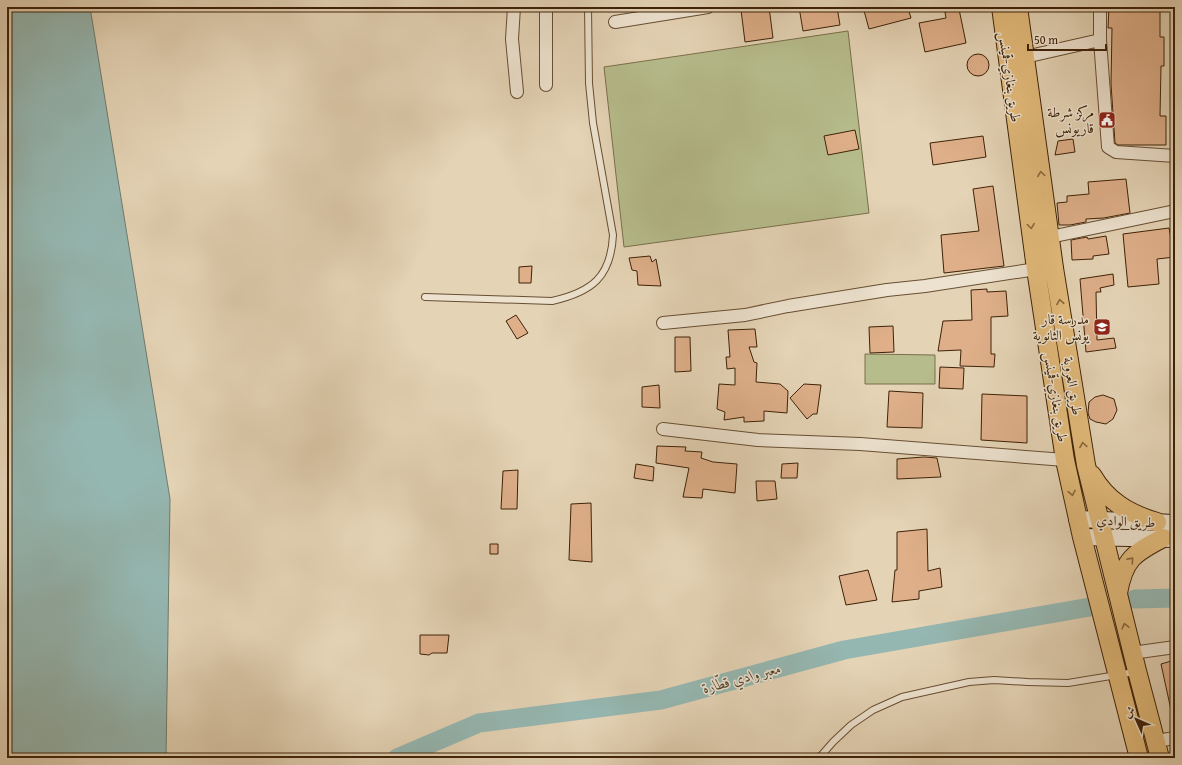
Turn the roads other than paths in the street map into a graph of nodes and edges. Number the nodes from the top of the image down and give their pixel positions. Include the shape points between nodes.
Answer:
1 (514, 7) edge
2 (546, 7) edge
3 (588, 7) edge
4 (708, 7) edge
5 (1001, 7) edge
6 (1018, 7) edge
7 (1100, 7) edge
8 (615, 22) dead end
9 (1100, 40) junction
10 (1025, 57) junction
11 (546, 85) dead end
12 (517, 92) dead end
13 (1175, 156) edge
14 (1175, 211) edge
15 (1050, 237) junction
16 (1036, 269) junction
17 (425, 297) dead end
18 (663, 323) dead end
19 (662, 429) dead end
20 (1065, 460) junction
21 (1086, 465) junction
22 (1077, 519) junction
23 (1175, 523) edge
24 (1101, 528) junction
25 (1165, 533) edge
26 (1082, 537) junction
27 (1118, 596) junction
28 (1175, 647) edge
29 (1132, 653) junction
30 (1137, 671) junction
31 (1117, 675) junction
32 (1175, 738) edge
33 (1158, 750) edge
34 (819, 758) edge
35 (1139, 758) edge

1 - 12 street via 512,40
2 - 11 street
3 - 17 lane via 589,83 593,123 613,235 612,254 606,269 587,289 573,296 552,301
4 - 8 street
5 -> 16 main road, طريق بنغازي-قمينس
6 - 10 main road, طريق العروبة
7 - 9 street
9 - 10 street
9 - 13 street via 1108,147 1116,152
15 -> 10 main road, طريق العروبة
14 - 15 street
21 -> 15 main road, طريق العروبة
16 - 18 street via 887,290 745,315
16 - 20 main road, طريق بنغازي-قمينس
19 - 20 street via 758,440 860,444
20 -> 22 main road, طريق بنغازي-قمينس
21 - 24 main road, طريق العروبة
21 - 25 main road via 1108,496 1122,508
22 - 24 main road, طريق الوادي
22 - 26 main road, طريق بنغازي-قمينس
23 - 25 main road, طريق الوادي
24 - 25 main road, طريق الوادي
24 - 26 main road, طريق الوادي
24 - 27 main road, طريق العروبة
27 -> 25 main road via 1124,568
26 - 31 main road, طريق بنغازي-قمينس
29 -> 27 main road, طريق العروبة
28 - 29 street
29 - 30 main road, طريق العروبة
30 - 31 lane
30 - 33 main road, طريق العروبة
31 - 34 lane via 1068,683 994,680 969,682 902,697 873,710 851,725
31 - 35 main road, طريق بنغازي-قمينس
32 - 33 street

